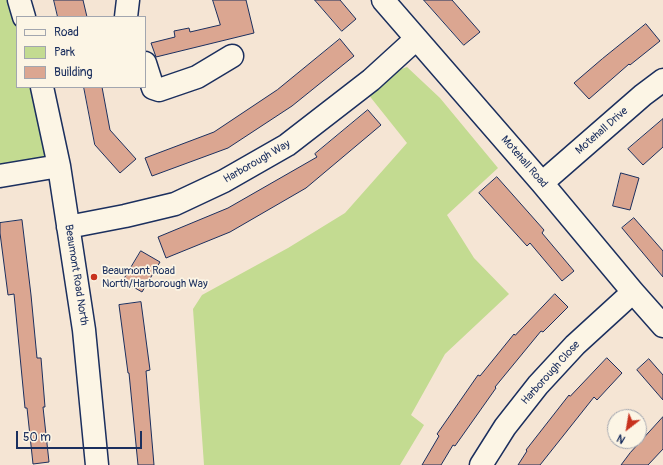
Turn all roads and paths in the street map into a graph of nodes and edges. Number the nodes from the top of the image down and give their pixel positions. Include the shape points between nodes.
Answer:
1 (19, 0) edge
2 (128, 0) edge
3 (383, 0) edge
4 (24, 16) edge
5 (126, 16) edge
6 (416, 39) junction
7 (232, 56) dead end
8 (146, 65) edge
9 (663, 80) edge
10 (42, 88) edge
11 (59, 166) junction
12 (0, 176) edge
13 (542, 183) junction
14 (68, 226) junction
15 (633, 292) junction
16 (663, 326) edge
17 (97, 465) edge
18 (481, 465) edge

1 - 4 street
2 - 5 street
3 - 6 street, Motehall Road
6 - 13 street, Motehall Road
6 - 14 street, Harborough Way via 371,80 287,146 224,182 175,204
7 - 8 street via 197,76 159,90 153,88
9 - 13 street, Motehall Drive
10 - 11 street, Beaumont Road North
11 - 12 street
11 - 14 street, Beaumont Road North
13 - 15 street, Motehall Road
14 - 17 street, Beaumont Road North via 84,330
15 - 16 street, Motehall Road
15 - 18 street, Harborough Close via 575,345 538,385 504,427

